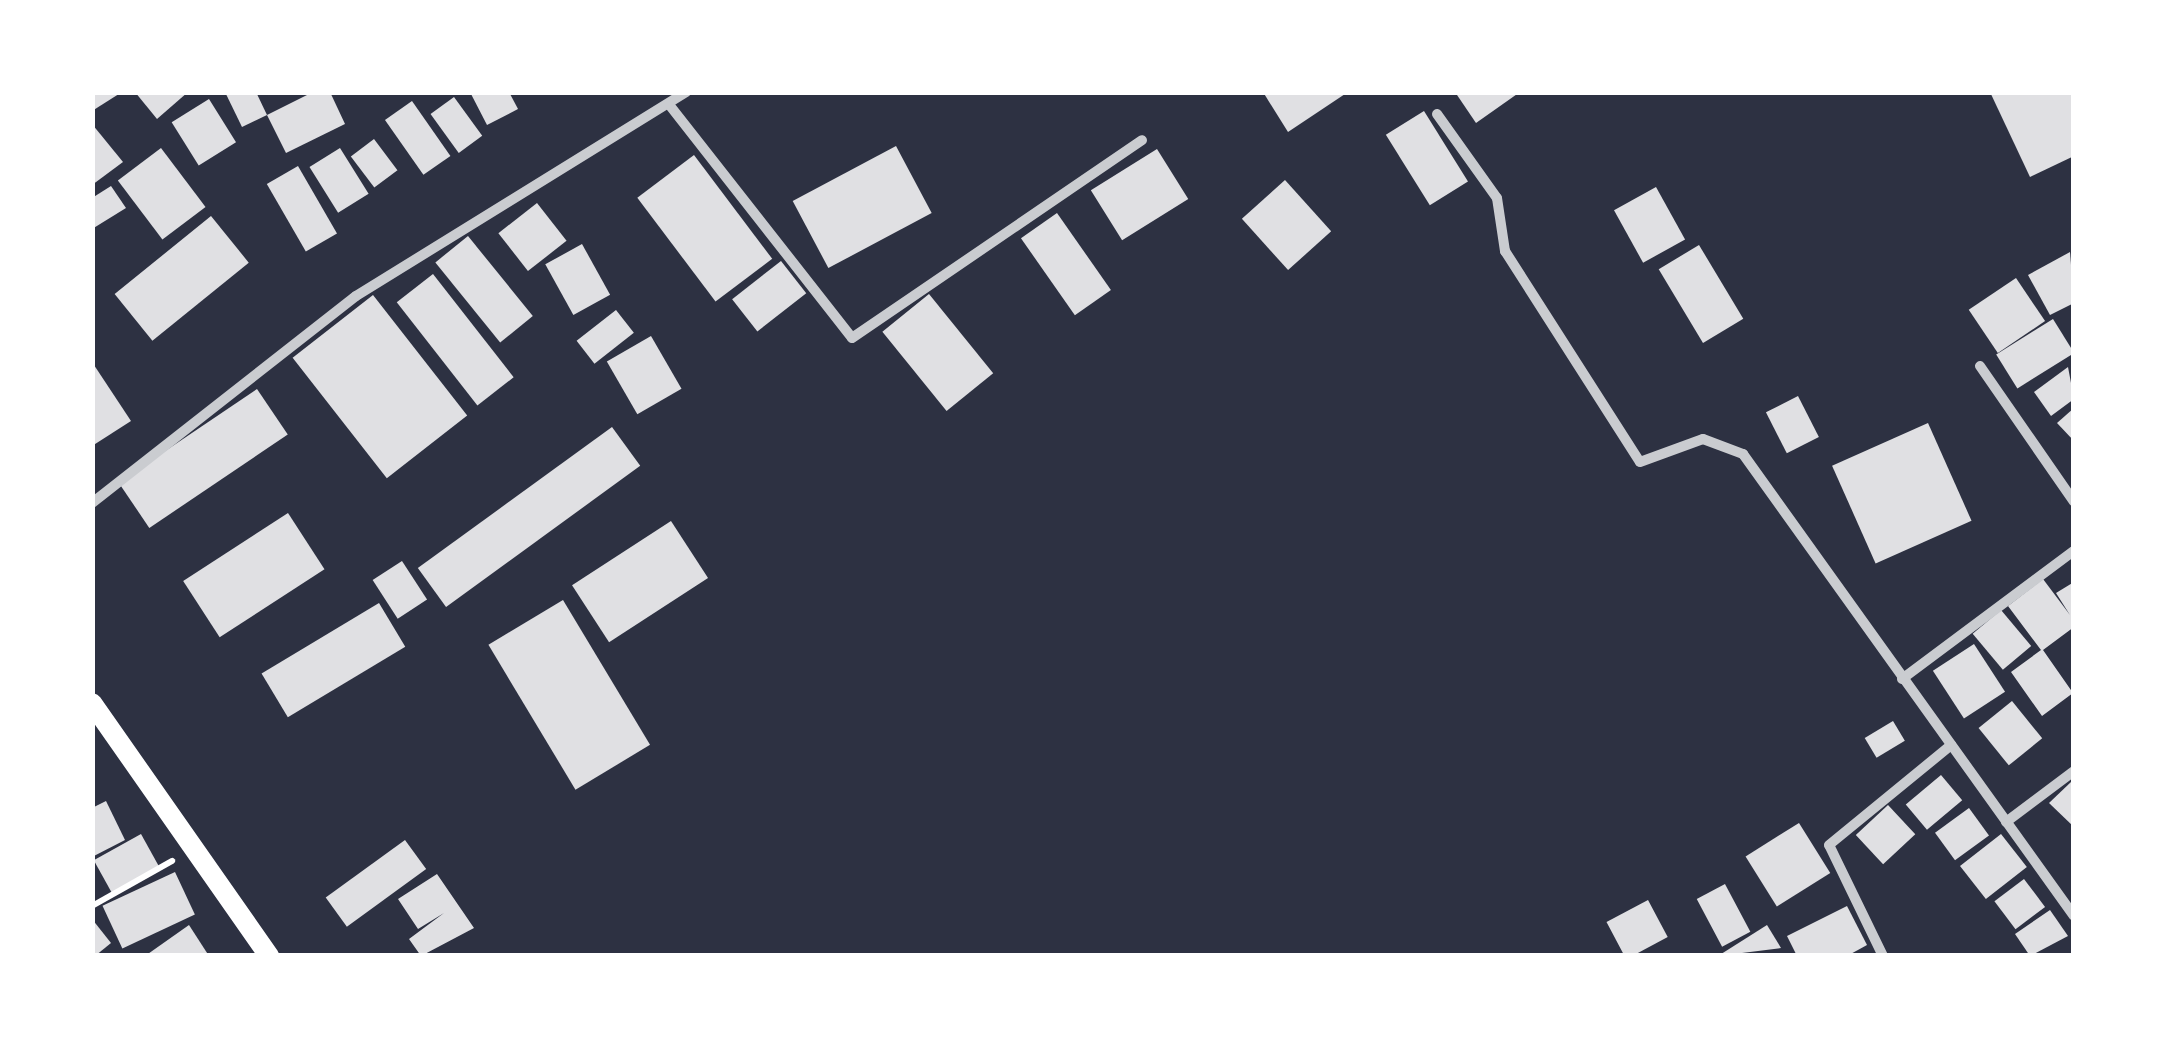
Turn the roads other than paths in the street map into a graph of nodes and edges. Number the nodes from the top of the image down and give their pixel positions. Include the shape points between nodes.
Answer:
1 (686, 92) edge
2 (671, 106) junction
3 (1437, 114) dead end
4 (1142, 140) dead end
5 (1980, 366) dead end
6 (2074, 502) edge
7 (92, 503) edge
8 (2074, 551) edge
9 (1902, 679) junction
10 (92, 703) edge
11 (1950, 745) junction
12 (2074, 770) edge
13 (2006, 822) junction
14 (2074, 916) edge
15 (269, 956) edge
16 (1882, 956) edge

1 - 2 street
2 - 4 street via 852,338
2 - 7 street via 356,296
3 - 9 street via 1497,198 1505,251 1640,462 1702,439 1743,454
5 - 6 street
8 - 9 street
9 - 11 street
10 - 15 main road
11 - 13 street
11 - 16 street via 1829,845
12 - 13 street
13 - 14 street

